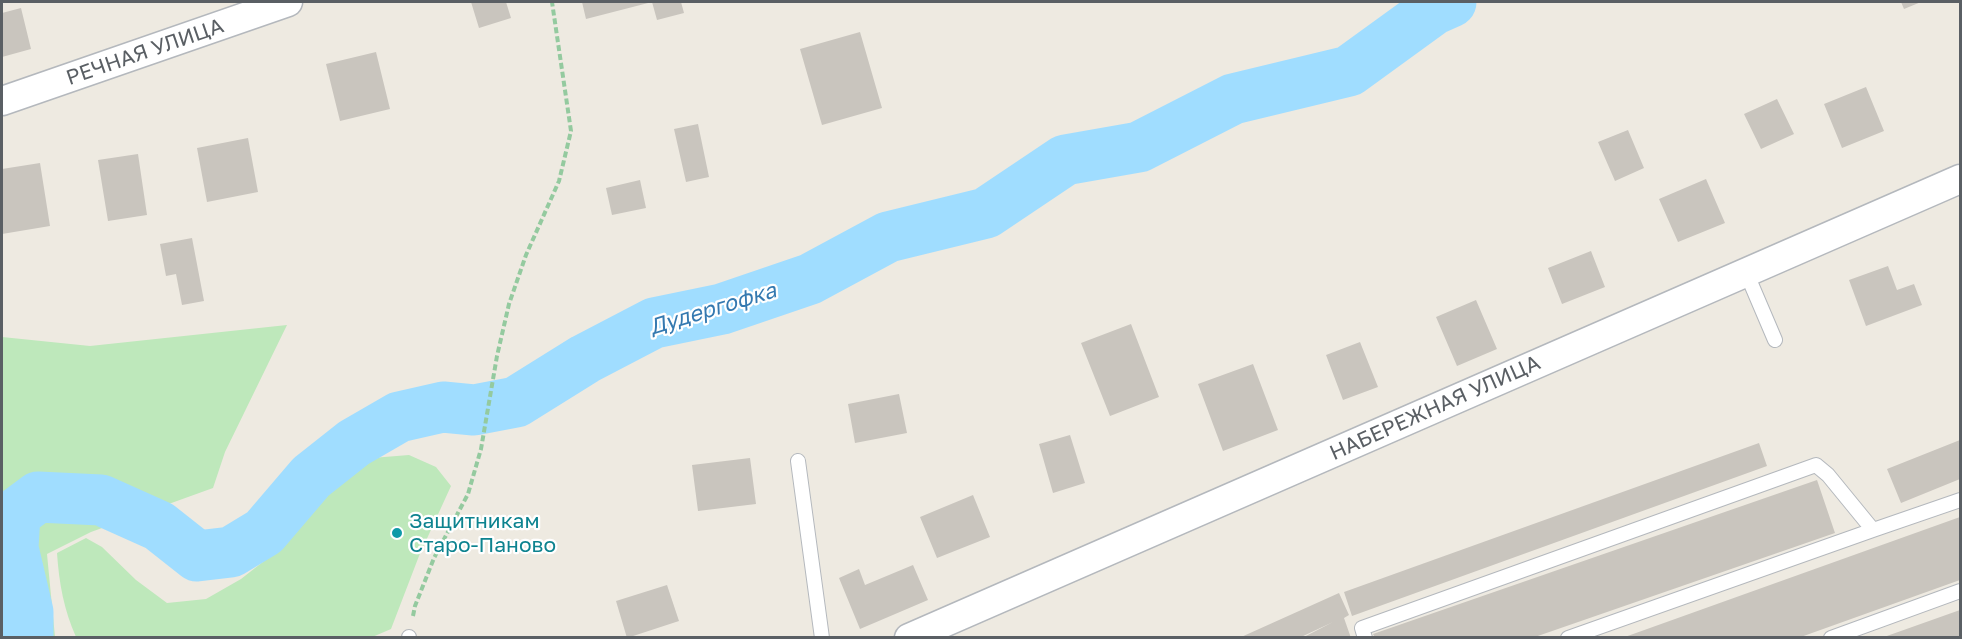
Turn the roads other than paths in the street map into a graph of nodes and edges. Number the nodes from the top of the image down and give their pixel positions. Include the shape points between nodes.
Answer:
1 (288, 2) edge
2 (2, 101) edge
3 (1960, 179) edge
4 (1746, 272) junction
5 (1775, 340) dead end
6 (798, 461) dead end
7 (1960, 500) edge
8 (1872, 530) junction
9 (1960, 591) edge
10 (822, 638) edge
11 (909, 638) edge
12 (1365, 638) edge
13 (1568, 638) edge
14 (1831, 638) edge

1 - 2 street, РЕЧНАЯ УЛИЦА
3 - 4 street, НАБЕРЕЖНАЯ УЛИЦА
4 - 5 lane
4 - 11 street, НАБЕРЕЖНАЯ УЛИЦА
6 - 10 lane
7 - 8 lane
8 - 12 lane via 1816,465 1362,628
8 - 13 lane
9 - 14 lane

